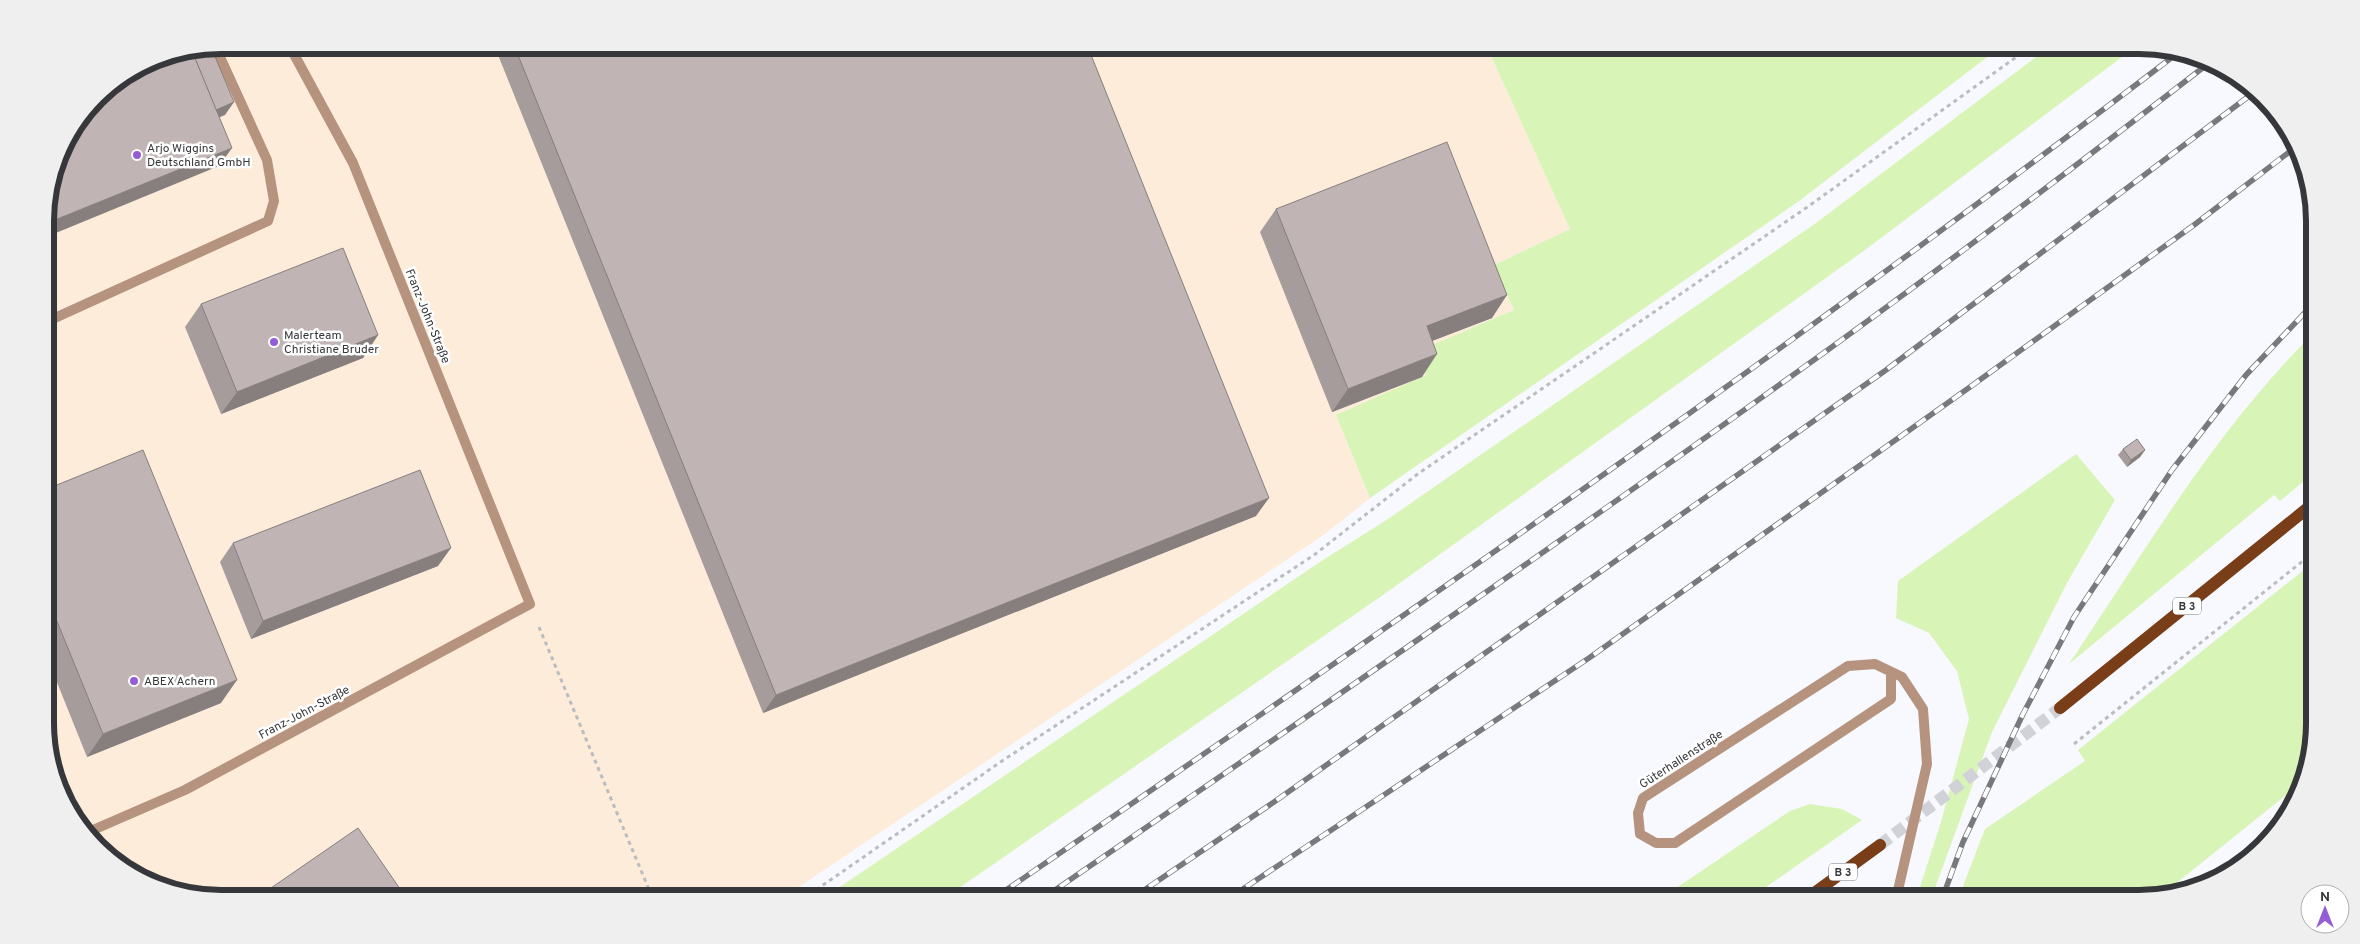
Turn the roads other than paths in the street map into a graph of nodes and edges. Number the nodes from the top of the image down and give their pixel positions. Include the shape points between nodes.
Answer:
1 (220, 54) edge
2 (293, 54) edge
3 (54, 318) edge
4 (2306, 509) edge
5 (1891, 672) junction
6 (2060, 708) tunnel mouth
7 (93, 830) edge
8 (1880, 845) tunnel mouth
9 (1818, 890) edge
10 (1898, 890) edge

1 - 3 street via 268,160 274,201 268,222
2 - 7 street, Franz-John-Straße via 354,163 530,604 185,790
4 - 6 main road, B 3
5 - 5 street, Güterhallenstraße via 1891,699 1675,843 1656,843 1640,834 1638,813 1643,798 1660,787 1848,666 1875,664
5 - 10 street, Güterhallenstraße via 1902,677 1923,709 1927,764
8 - 9 main road, B 3

